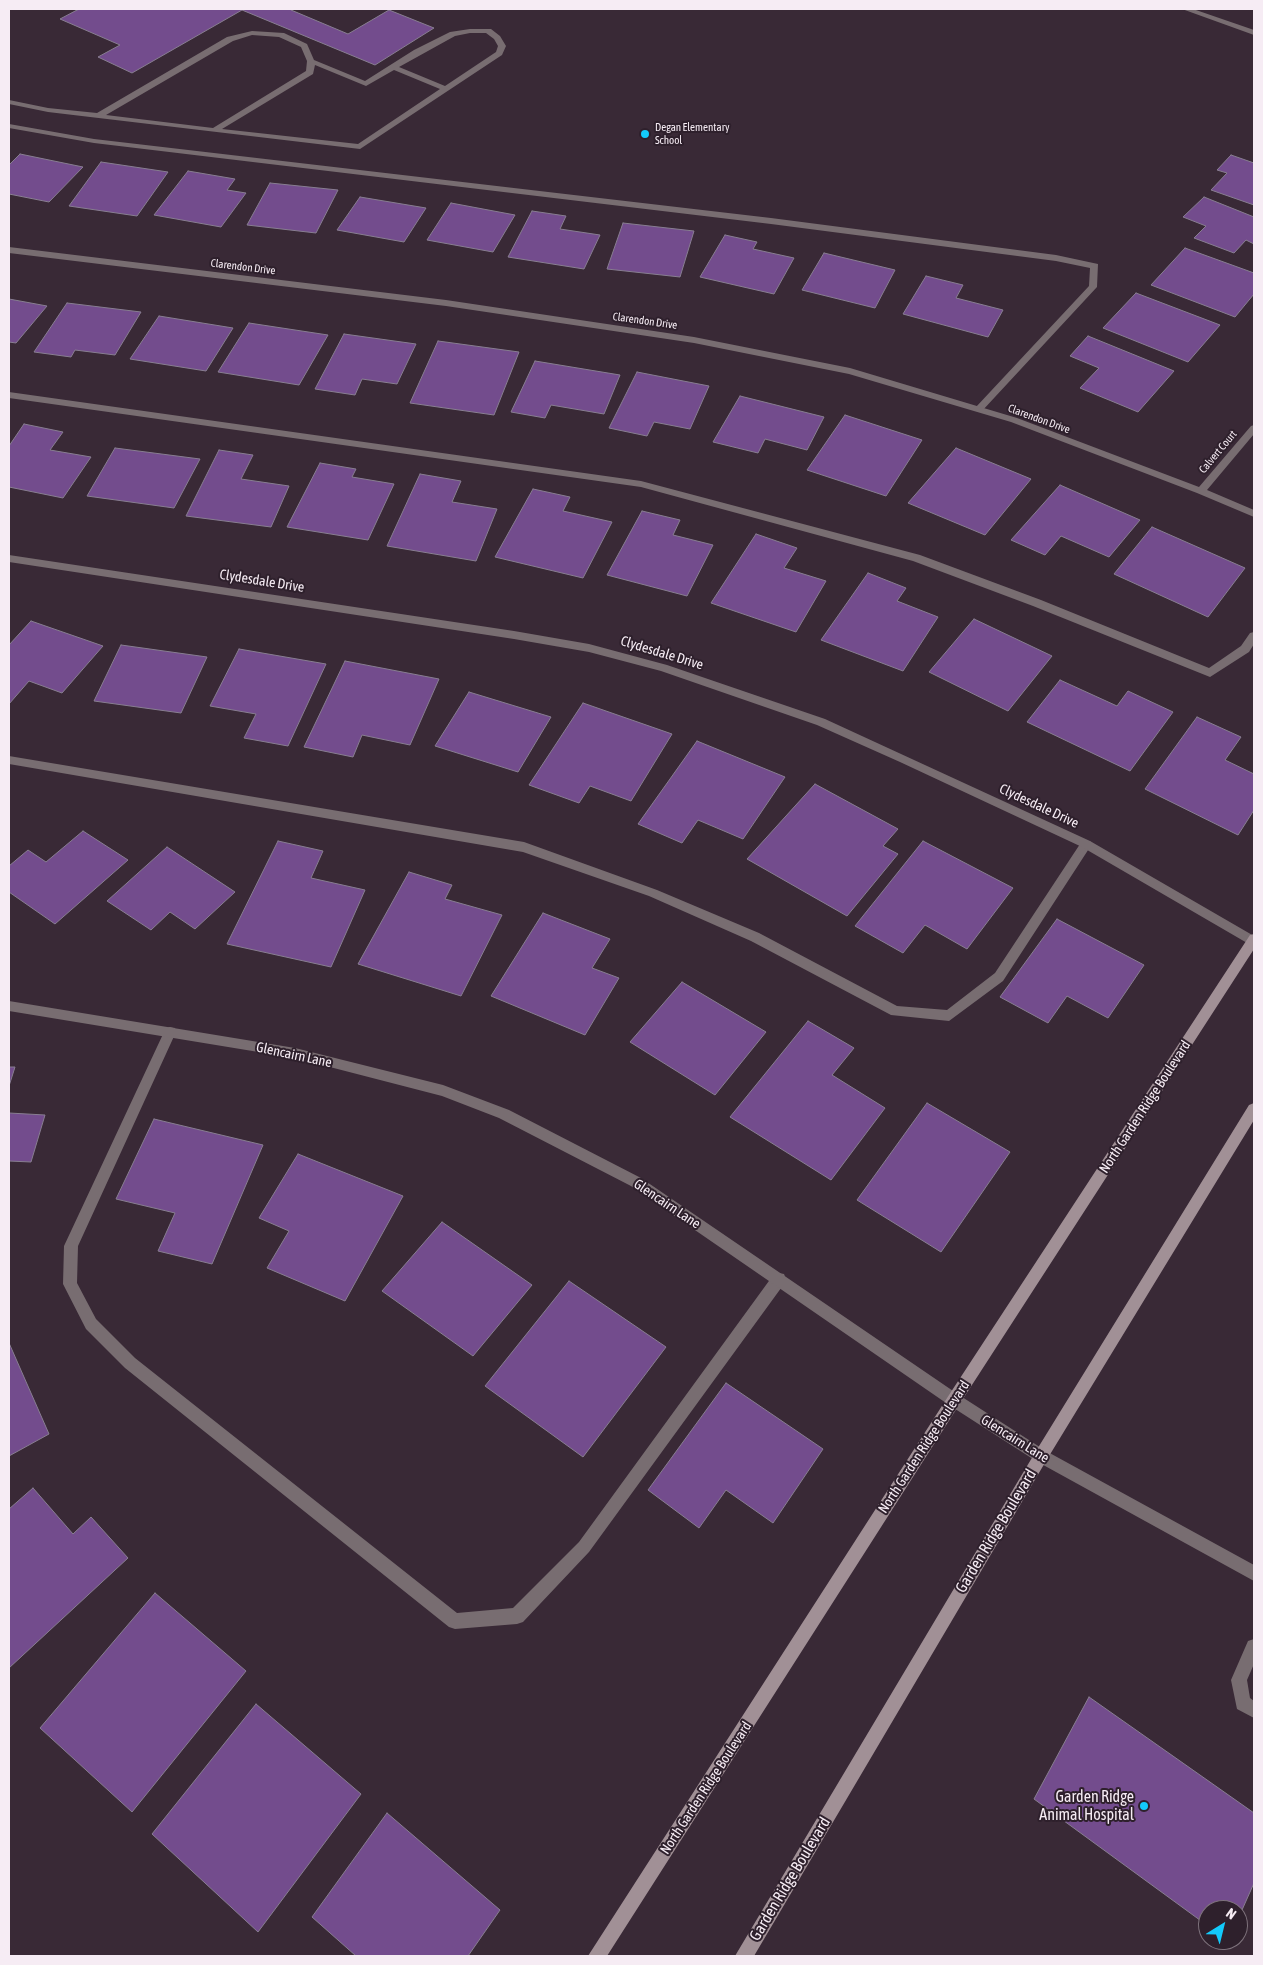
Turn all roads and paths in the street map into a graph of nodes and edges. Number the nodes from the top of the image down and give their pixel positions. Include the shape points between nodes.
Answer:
1 (1186, 9) edge
2 (1254, 33) edge
3 (311, 61) junction
4 (393, 67) junction
5 (446, 89) junction
6 (9, 102) edge
7 (98, 116) junction
8 (9, 126) edge
9 (214, 130) junction
10 (9, 250) edge
11 (9, 394) edge
12 (979, 409) junction
13 (1254, 428) edge
14 (1201, 492) junction
15 (1254, 514) edge
16 (9, 558) edge
17 (1254, 636) edge
18 (9, 760) edge
19 (1086, 844) junction
20 (1254, 941) edge
21 (9, 1006) edge
22 (170, 1032) junction
23 (1254, 1109) edge
24 (779, 1280) junction
25 (954, 1400) junction
26 (1041, 1456) junction
27 (1254, 1573) edge
28 (1254, 1647) edge
29 (1254, 1710) edge
30 (598, 1956) edge
31 (744, 1956) edge

1 - 2 street
3 - 4 street via 366,84
3 - 7 street via 304,46 281,35 252,33 230,39
3 - 9 street via 310,72
4 - 5 street
4 - 5 street via 453,34 488,32 497,38 502,46 499,53
5 - 9 street via 360,147
6 - 7 street
7 - 9 street
8 - 12 street via 94,141 772,221 1095,266 1093,288
10 - 12 street, Clarendon Drive via 446,303 694,340 850,371
11 - 17 street via 640,484 916,558 1210,673 1245,649
12 - 14 street, Clarendon Drive
13 - 14 street, Calvert Court
14 - 15 street, Clarendon Drive
16 - 19 street, Clydesdale Drive via 589,648 736,692 821,722
18 - 19 street via 524,847 653,893 755,937 895,1011 949,1016 1000,977
19 - 20 street, Clydesdale Drive
20 - 25 main road, North Garden Ridge Boulevard
21 - 22 street, Glencairn Lane
22 - 24 street, Glencairn Lane via 304,1056 443,1091 504,1114 636,1182
22 - 24 street via 71,1246 70,1284 91,1324 130,1363 455,1620 517,1616 584,1547
23 - 26 main road, Garden Ridge Boulevard
24 - 25 street, Glencairn Lane
25 - 26 street, Glencairn Lane
25 - 30 main road, North Garden Ridge Boulevard
26 - 27 street, Glencairn Lane
26 - 31 main road, Garden Ridge Boulevard
28 - 29 street via 1239,1680 1243,1703

